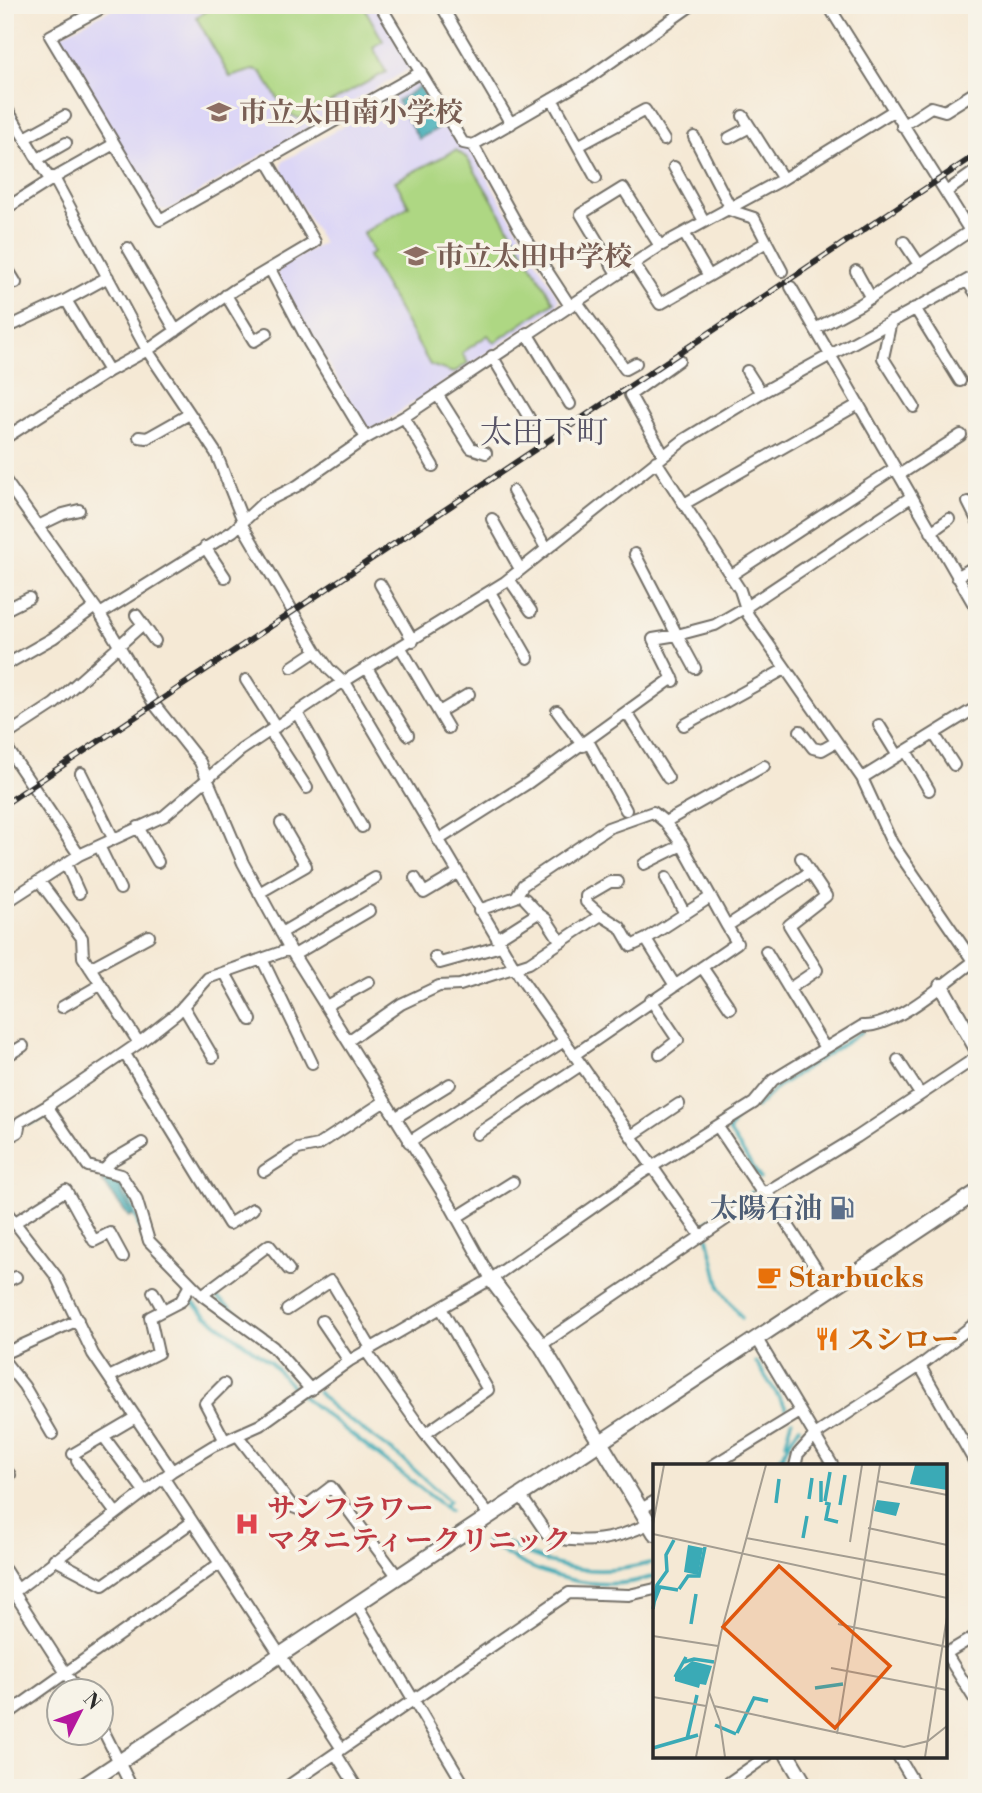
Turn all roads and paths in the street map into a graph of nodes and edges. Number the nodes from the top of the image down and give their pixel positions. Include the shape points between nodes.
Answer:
1 (107, 5) edge
2 (380, 5) edge
3 (441, 5) edge
4 (692, 5) edge
5 (828, 5) edge
6 (421, 72) junction
7 (977, 91) edge
8 (552, 99) junction
9 (5, 106) edge
10 (893, 111) junction
11 (65, 116) dead end
12 (743, 116) dead end
13 (511, 124) junction
14 (902, 126) junction
15 (750, 127) junction
16 (694, 137) dead end
17 (25, 138) junction
18 (729, 138) dead end
19 (664, 140) dead end
20 (66, 143) dead end
21 (114, 144) junction
22 (473, 145) junction
23 (578, 146) junction
24 (38, 159) junction
25 (266, 159) junction
26 (674, 167) dead end
27 (977, 170) edge
28 (54, 178) junction
29 (596, 178) dead end
30 (783, 179) junction
31 (946, 192) junction
32 (728, 208) junction
33 (5, 209) edge
34 (704, 221) junction
35 (970, 231) junction
36 (684, 233) junction
37 (904, 242) dead end
38 (977, 242) edge
39 (765, 243) junction
40 (660, 246) junction
41 (128, 248) dead end
42 (634, 264) junction
43 (5, 265) edge
44 (920, 266) junction
45 (270, 269) junction
46 (782, 271) dead end
47 (856, 271) dead end
48 (617, 274) junction
49 (709, 276) junction
50 (108, 277) junction
51 (972, 278) edge
52 (16, 283) dead end
53 (791, 288) dead end
54 (226, 295) junction
55 (977, 295) edge
56 (871, 298) junction
57 (66, 300) junction
58 (573, 304) junction
59 (915, 308) junction
60 (891, 321) junction
61 (15, 324) dead end
62 (817, 328) junction
63 (176, 331) junction
64 (267, 333) dead end
65 (527, 333) junction
66 (147, 350) junction
67 (831, 355) junction
68 (492, 356) junction
69 (679, 360) dead end
70 (636, 363) dead end
71 (109, 371) junction
72 (747, 371) dead end
73 (960, 381) dead end
74 (761, 393) junction
75 (437, 394) junction
76 (570, 404) dead end
77 (859, 404) junction
78 (914, 407) dead end
79 (188, 411) junction
80 (404, 417) junction
81 (530, 421) dead end
82 (961, 435) dead end
83 (139, 437) dead end
84 (366, 438) junction
85 (5, 439) edge
86 (486, 453) dead end
87 (660, 458) junction
88 (433, 466) dead end
89 (897, 472) junction
90 (5, 480) edge
91 (513, 491) dead end
92 (911, 497) junction
93 (968, 502) dead end
94 (684, 504) junction
95 (79, 510) dead end
96 (492, 519) dead end
97 (949, 519) dead end
98 (977, 520) edge
99 (242, 522) junction
100 (38, 526) junction
101 (931, 532) junction
102 (205, 547) junction
103 (546, 548) junction
104 (635, 554) dead end
105 (977, 565) edge
106 (520, 569) junction
107 (730, 576) junction
108 (957, 576) junction
109 (225, 577) dead end
110 (509, 579) junction
111 (380, 584) dead end
112 (489, 592) junction
113 (29, 598) dead end
114 (746, 607) junction
115 (5, 610) edge
116 (98, 610) junction
117 (977, 610) edge
118 (531, 611) dead end
119 (677, 635) junction
120 (413, 640) junction
121 (155, 641) dead end
122 (119, 645) junction
123 (401, 648) junction
124 (316, 650) junction
125 (5, 655) edge
126 (528, 658) dead end
127 (292, 667) dead end
128 (367, 668) junction
129 (695, 668) dead end
130 (785, 669) junction
131 (246, 680) dead end
132 (342, 683) junction
133 (469, 694) dead end
134 (977, 707) edge
135 (557, 711) dead end
136 (439, 712) junction
137 (297, 713) junction
138 (627, 713) junction
139 (684, 725) dead end
140 (879, 725) dead end
141 (448, 728) dead end
142 (273, 729) junction
143 (800, 731) dead end
144 (934, 734) junction
145 (408, 735) dead end
146 (5, 736) edge
147 (836, 742) junction
148 (586, 743) junction
149 (5, 745) edge
150 (902, 754) junction
151 (954, 765) dead end
152 (764, 766) dead end
153 (81, 773) dead end
154 (668, 778) dead end
155 (862, 778) junction
156 (207, 779) junction
157 (307, 788) dead end
158 (929, 790) dead end
159 (626, 810) dead end
160 (665, 822) junction
161 (281, 823) dead end
162 (138, 827) junction
163 (362, 827) dead end
164 (113, 838) junction
165 (438, 840) junction
166 (682, 845) junction
167 (99, 846) junction
168 (79, 855) junction
169 (802, 858) dead end
170 (158, 862) dead end
171 (66, 864) junction
172 (644, 864) dead end
173 (810, 872) junction
174 (456, 874) junction
175 (375, 878) dead end
176 (415, 878) dead end
177 (666, 878) dead end
178 (40, 882) junction
179 (618, 882) dead end
180 (120, 889) dead end
181 (259, 892) junction
182 (79, 893) dead end
183 (709, 898) junction
184 (525, 900) dead end
185 (5, 903) edge
186 (479, 910) junction
187 (369, 911) dead end
188 (538, 913) junction
189 (685, 914) junction
190 (601, 915) junction
191 (727, 926) junction
192 (282, 933) junction
193 (149, 936) dead end
194 (646, 939) junction
195 (499, 942) junction
196 (561, 942) junction
197 (766, 951) dead end
198 (292, 952) junction
199 (435, 957) dead end
200 (975, 960) edge
201 (262, 961) junction
202 (702, 967) junction
203 (89, 968) junction
204 (514, 968) junction
205 (225, 973) junction
206 (369, 982) dead end
207 (100, 985) junction
208 (674, 985) junction
209 (941, 986) junction
210 (789, 989) junction
211 (651, 1000) junction
212 (183, 1006) junction
213 (326, 1006) junction
214 (62, 1007) dead end
215 (730, 1008) dead end
216 (251, 1020) dead end
217 (348, 1041) junction
218 (564, 1041) junction
219 (139, 1043) junction
220 (23, 1046) dead end
221 (825, 1048) junction
222 (977, 1049) edge
223 (125, 1054) junction
224 (660, 1054) dead end
225 (5, 1057) edge
226 (213, 1057) dead end
227 (977, 1057) edge
228 (577, 1060) junction
229 (898, 1060) dead end
230 (312, 1063) dead end
231 (450, 1084) dead end
232 (920, 1094) junction
233 (385, 1101) junction
234 (679, 1104) dead end
235 (47, 1106) junction
236 (395, 1118) junction
237 (718, 1127) junction
238 (477, 1134) dead end
239 (631, 1136) junction
240 (5, 1139) edge
241 (409, 1142) junction
242 (142, 1143) dead end
243 (654, 1168) junction
244 (104, 1170) junction
245 (264, 1171) dead end
246 (513, 1182) dead end
247 (764, 1192) junction
248 (977, 1192) edge
249 (253, 1209) dead end
250 (5, 1210) edge
251 (457, 1217) junction
252 (14, 1223) junction
253 (700, 1235) junction
254 (123, 1257) dead end
255 (289, 1270) dead end
256 (491, 1279) junction
257 (190, 1285) junction
258 (830, 1290) junction
259 (153, 1292) dead end
260 (202, 1295) junction
261 (163, 1310) junction
262 (287, 1310) dead end
263 (442, 1310) junction
264 (78, 1320) junction
265 (322, 1321) dead end
266 (977, 1322) edge
267 (757, 1339) junction
268 (541, 1345) junction
269 (369, 1350) junction
270 (5, 1353) edge
271 (5, 1362) edge
272 (349, 1362) junction
273 (920, 1366) junction
274 (109, 1377) junction
275 (224, 1384) dead end
276 (305, 1395) junction
277 (800, 1412) junction
278 (136, 1417) junction
279 (52, 1434) dead end
280 (425, 1434) junction
281 (815, 1435) junction
282 (238, 1436) junction
283 (104, 1437) junction
284 (225, 1441) junction
285 (602, 1441) junction
286 (715, 1464) edge
287 (796, 1464) edge
288 (832, 1464) edge
289 (977, 1465) edge
290 (167, 1474) junction
291 (144, 1491) junction
292 (520, 1496) junction
293 (653, 1502) edge
294 (641, 1510) junction
295 (115, 1512) junction
296 (490, 1516) junction
297 (192, 1522) junction
298 (652, 1529) edge
299 (54, 1559) junction
300 (219, 1564) junction
301 (5, 1570) edge
302 (398, 1577) junction
303 (653, 1589) edge
304 (12, 1593) edge
305 (357, 1605) junction
306 (977, 1635) edge
307 (947, 1652) edge
308 (282, 1654) junction
309 (947, 1655) edge
310 (66, 1673) junction
311 (69, 1678) edge
312 (412, 1698) junction
313 (977, 1703) edge
314 (5, 1716) edge
315 (113, 1748) edge
316 (339, 1751) junction
317 (764, 1758) edge
318 (789, 1758) edge
319 (899, 1758) edge
320 (120, 1762) junction
321 (80, 1788) edge
322 (132, 1788) edge
323 (285, 1788) edge
324 (356, 1788) edge
325 (466, 1788) edge
326 (721, 1788) edge
327 (807, 1788) edge
328 (917, 1788) edge

1 - 21 street via 50,36
2 - 6 street
3 - 13 street
4 - 8 street
5 - 10 street
6 - 22 street via 463,143
6 - 25 street
7 - 14 street via 945,111 931,107
8 - 13 street
8 - 23 street
9 - 17 street
10 - 14 street
10 - 30 street
11 - 17 street
12 - 15 street
13 - 22 street
14 - 31 street
15 - 18 street
15 - 30 street
16 - 32 street
17 - 24 street
19 - 23 street via 645,110
20 - 24 street
21 - 25 street via 160,220
21 - 28 street
22 - 58 street via 519,228
23 - 29 street
24 - 28 street
25 - 45 street via 315,242
26 - 34 street
27 - 31 street
28 - 33 street
28 - 50 street
30 - 32 street
31 - 35 street
32 - 34 street
32 - 39 street via 754,218
34 - 36 street
35 - 38 street
35 - 44 street
36 - 40 street
36 - 49 street
37 - 44 street
39 - 46 street
39 - 49 street
40 - 42 street
40 - 48 street via 623,188 581,214
41 - 63 street
42 - 48 street
42 - 49 street via 660,304
43 - 52 street
44 - 56 street
45 - 54 street
45 - 84 street
47 - 56 street
48 - 58 street
50 - 57 street
50 - 66 street
51 - 55 street
51 - 59 street
53 - 62 street
54 - 63 street
54 - 64 street via 254,341
56 - 62 street
57 - 61 street
57 - 71 street
58 - 65 street
58 - 70 street via 625,369
59 - 60 street
59 - 73 street
60 - 67 street
60 - 78 street via 883,358
62 - 67 street
63 - 66 street
65 - 68 street
65 - 76 street
66 - 71 street
66 - 79 street
67 - 74 street
67 - 77 street
68 - 75 street
68 - 81 street
69 - 87 street via 630,395
71 - 85 street
72 - 74 street
74 - 87 street
75 - 80 street
75 - 86 street via 471,448
77 - 89 street
77 - 94 street
79 - 83 street via 148,438
79 - 99 street via 216,453
80 - 84 street
80 - 88 street
82 - 89 street
84 - 99 street via 297,486 263,503
87 - 94 street
87 - 103 street
89 - 92 street
89 - 107 street
90 - 100 street
91 - 103 street
92 - 101 street
92 - 114 street
93 - 98 street
94 - 107 street
95 - 100 street
96 - 106 street
97 - 101 street
99 - 102 street
99 - 124 street
100 - 116 street
101 - 108 street
102 - 109 street
102 - 116 street
103 - 106 street
104 - 119 street
105 - 108 street
106 - 110 street
107 - 114 street
108 - 117 street
110 - 112 street
110 - 118 street
111 - 120 street
112 - 120 street
112 - 126 street
113 - 115 street
114 - 119 street via 715,625
114 - 130 street
116 - 122 street
116 - 125 street via 9,663
119 - 129 street
119 - 138 street via 653,639 673,680
120 - 123 street
121 - 122 street via 139,620
122 - 146 street via 54,704
122 - 156 street via 154,705 200,762
123 - 128 street
123 - 136 street
124 - 127 street
124 - 132 street
128 - 132 street
128 - 145 street
130 - 139 street
130 - 147 street
131 - 142 street
132 - 137 street
132 - 165 street
133 - 136 street
134 - 144 street
135 - 148 street
136 - 141 street
137 - 142 street
137 - 163 street
138 - 148 street
138 - 154 street
140 - 150 street
142 - 156 street
142 - 157 street
143 - 147 street via 813,748 822,751
144 - 150 street
144 - 151 street
147 - 155 street
148 - 159 street
148 - 165 street
149 - 168 street
150 - 155 street
150 - 158 street
152 - 160 street
153 - 164 street
155 - 200 street via 892,843
156 - 162 street via 164,816
156 - 181 street
160 - 166 street
160 - 186 street via 653,812 608,828 523,885 516,897
161 - 181 street via 306,866
162 - 164 street
162 - 170 street
164 - 167 street
165 - 174 street
166 - 172 street
166 - 183 street
167 - 168 street
167 - 180 street
168 - 171 street
169 - 173 street
171 - 178 street
171 - 182 street
173 - 191 street
173 - 210 street via 826,896 789,925 817,970
174 - 176 street via 424,893
174 - 186 street
175 - 192 street
177 - 189 street
178 - 185 street
178 - 203 street via 82,938
179 - 190 street via 586,896 586,902
181 - 192 street
183 - 189 street
183 - 191 street
184 - 188 street
186 - 195 street
187 - 198 street
188 - 195 street
188 - 196 street
189 - 194 street
190 - 194 street via 620,927 631,946
190 - 196 street
191 - 202 street via 737,943
192 - 198 street
193 - 203 street
194 - 208 street
195 - 199 street via 440,963
195 - 204 street
196 - 204 street
197 - 210 street
198 - 201 street
198 - 213 street
200 - 209 street
201 - 205 street
201 - 230 street
202 - 208 street
202 - 215 street
203 - 207 street
204 - 217 street via 460,985 439,986 401,1004
204 - 218 street
205 - 212 street via 208,978
205 - 216 street
206 - 213 street
207 - 214 street
207 - 219 street
208 - 211 street
209 - 221 street via 895,1016 874,1027 862,1026
209 - 222 street
210 - 221 street
211 - 224 street via 678,1040
211 - 228 street
212 - 219 street
212 - 226 street
213 - 217 street
217 - 233 street
218 - 228 street
218 - 241 street
219 - 223 street
220 - 225 street
221 - 237 street via 773,1080 754,1103
223 - 235 street
223 - 249 street via 229,1224
227 - 232 street
228 - 238 street
228 - 239 street
229 - 232 street
231 - 236 street
232 - 247 street
233 - 236 street
233 - 245 street via 318,1145 298,1149
234 - 239 street
235 - 240 street via 20,1122 18,1132
235 - 244 street via 88,1166
236 - 241 street
237 - 243 street
237 - 247 street
239 - 243 street
241 - 251 street
242 - 244 street
243 - 253 street
243 - 256 street
244 - 257 street via 121,1175 136,1198 149,1241
246 - 251 street
247 - 253 street
247 - 258 street
248 - 258 street
250 - 252 street
251 - 256 street
252 - 254 street via 66,1190 94,1241 110,1233
252 - 264 street via 56,1276
253 - 268 street
255 - 260 street via 269,1245
256 - 263 street
256 - 268 street
257 - 260 street
257 - 261 street via 181,1301
258 - 267 street
259 - 261 street
260 - 276 street via 273,1347
261 - 274 street via 150,1317 159,1353
262 - 269 street via 331,1281
263 - 269 street
263 - 280 street via 488,1390
264 - 270 street
264 - 274 street
265 - 272 street
266 - 273 street
267 - 277 street
267 - 285 street
268 - 285 street
269 - 272 street
269 - 280 street
271 - 279 street
272 - 276 street
273 - 281 street
273 - 289 street
274 - 278 street
275 - 284 street via 205,1403
276 - 282 street
277 - 281 street
277 - 286 street
278 - 283 street
278 - 290 street
280 - 296 street
281 - 287 street via 798,1454
281 - 288 street
282 - 284 street
282 - 302 street via 293,1507 301,1510 331,1487
283 - 291 street
283 - 295 street via 75,1458
284 - 290 street
285 - 292 street
285 - 294 street
290 - 291 street
290 - 297 street
291 - 295 street
292 - 296 street
292 - 298 street via 549,1537 581,1543
293 - 294 street
294 - 298 street
295 - 299 street
296 - 302 street
297 - 299 street via 103,1585
297 - 300 street
299 - 304 street
300 - 308 street
300 - 310 street
301 - 304 street
302 - 305 street
303 - 312 street via 629,1595 569,1593
304 - 310 street
305 - 308 street
305 - 312 street
306 - 307 street
308 - 316 street
308 - 320 street
309 - 313 street
310 - 311 street
310 - 314 street
312 - 316 street
312 - 325 street
315 - 320 street
316 - 323 street
316 - 324 street
317 - 326 street
318 - 327 street
319 - 328 street
320 - 321 street
320 - 322 street

